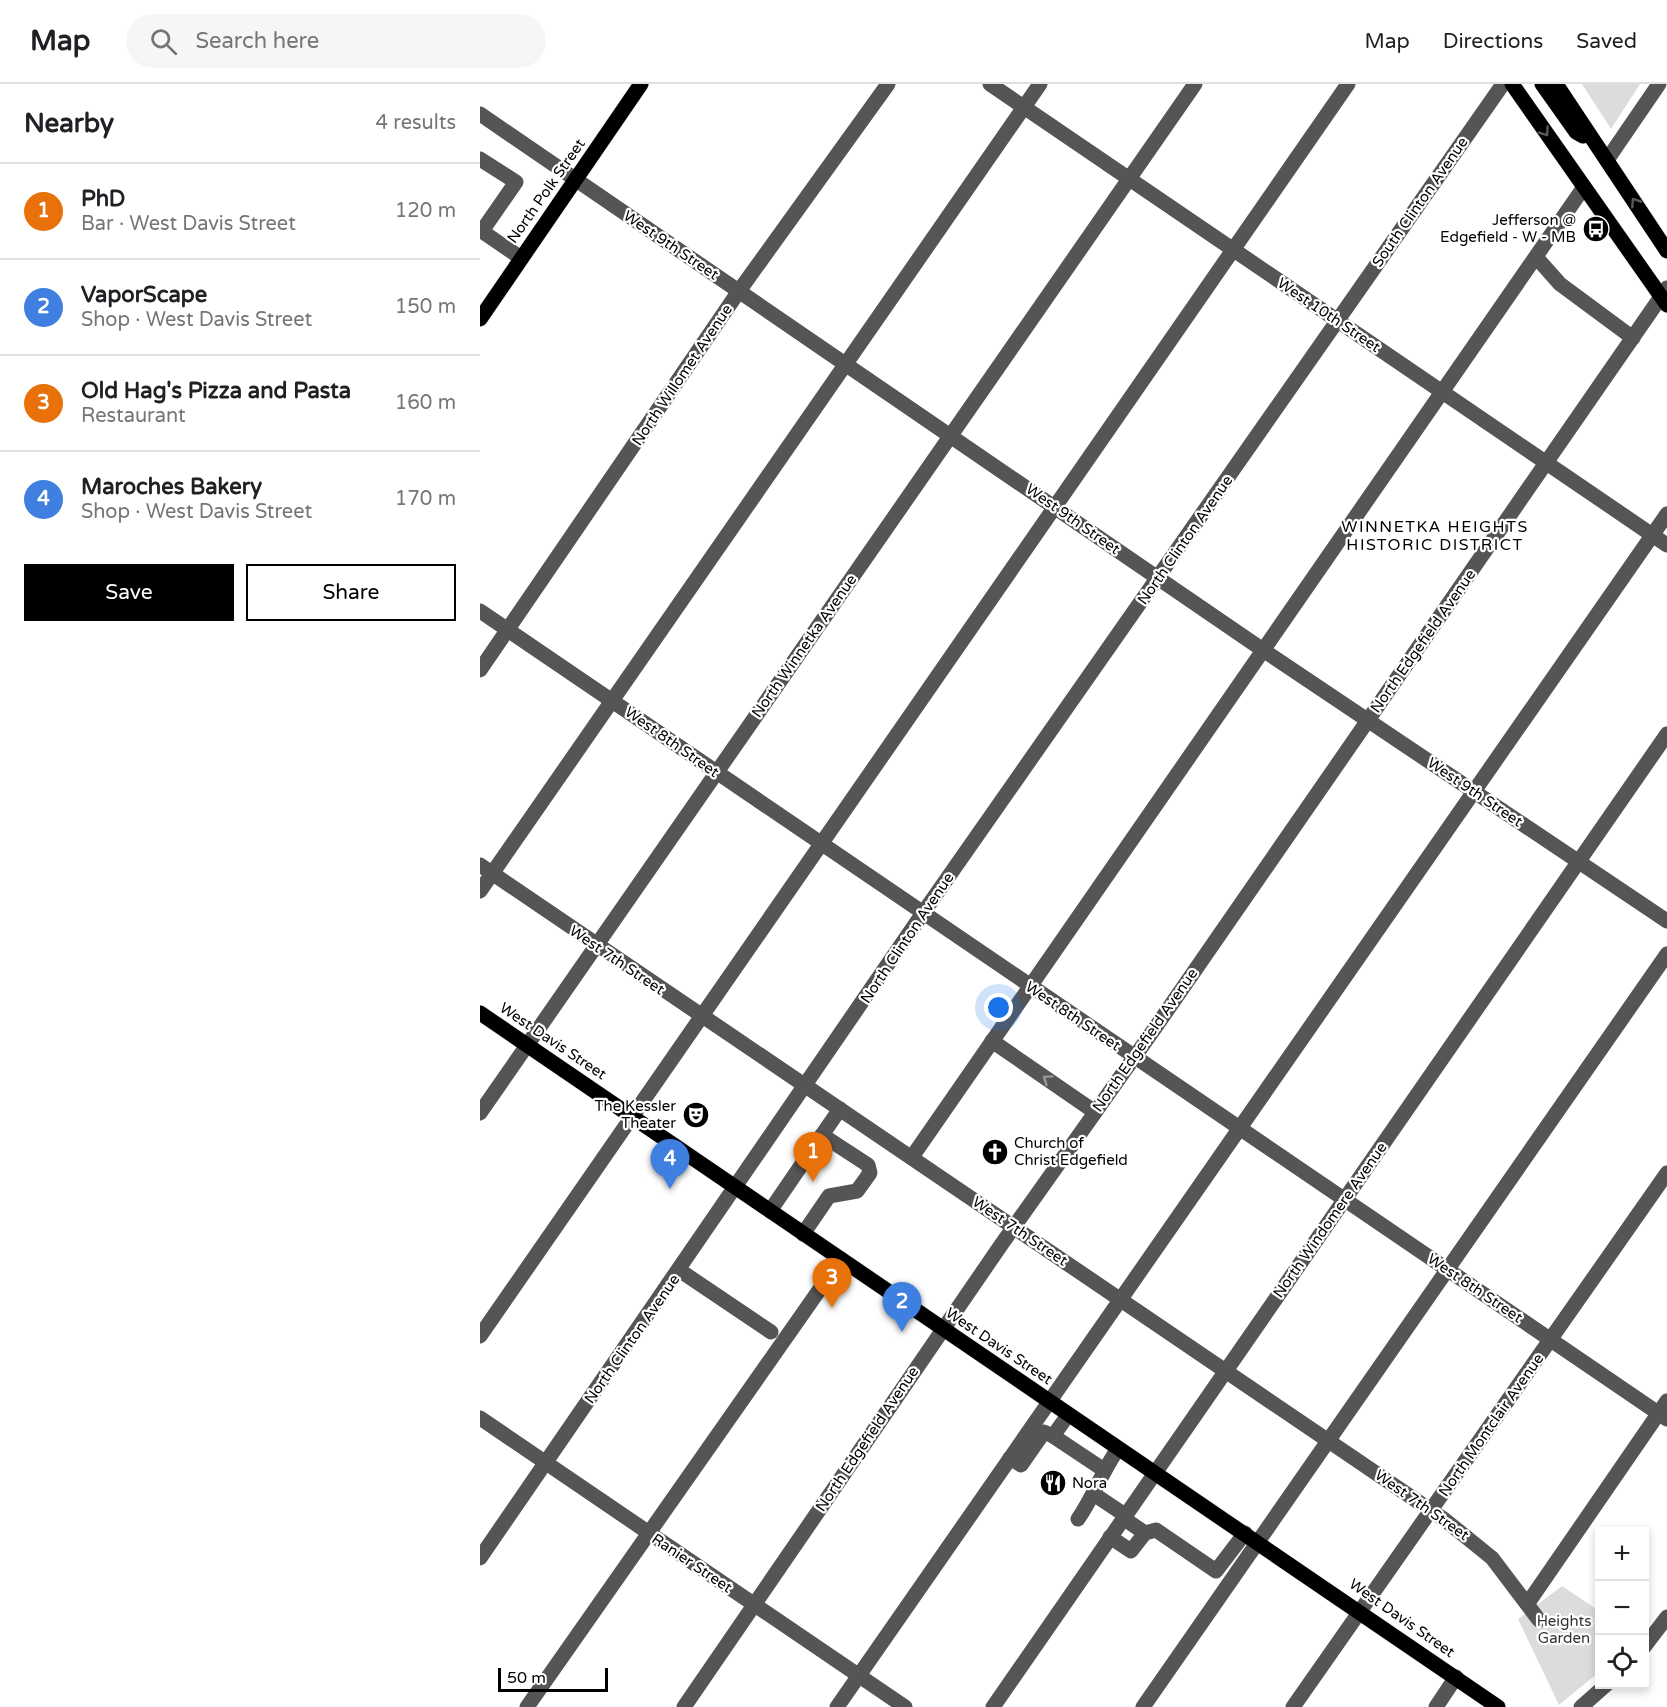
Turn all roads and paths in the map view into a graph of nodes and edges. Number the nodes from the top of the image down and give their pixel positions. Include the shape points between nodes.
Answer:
1 (641, 84) edge
2 (888, 84) edge
3 (990, 84) edge
4 (1040, 84) edge
5 (1195, 84) edge
6 (1348, 84) edge
7 (1503, 84) edge
8 (1512, 84) edge
9 (1542, 84) edge
10 (1556, 84) edge
11 (1659, 84) edge
12 (1024, 107) junction
13 (480, 114) edge
14 (1596, 144) junction
15 (480, 159) edge
16 (1607, 160) junction
17 (576, 180) junction
18 (1129, 180) junction
19 (1584, 187) junction
20 (481, 231) edge
21 (1233, 250) junction
22 (1667, 251) edge
23 (1536, 257) junction
24 (521, 258) junction
25 (739, 291) junction
26 (1665, 297) edge
27 (480, 319) edge
28 (1338, 321) junction
29 (1633, 338) junction
30 (846, 364) junction
31 (1444, 393) junction
32 (950, 434) junction
33 (1548, 464) junction
34 (1055, 507) junction
35 (1667, 514) edge
36 (1652, 535) junction
37 (1667, 545) edge
38 (1158, 579) junction
39 (480, 611) edge
40 (508, 630) junction
41 (1263, 650) junction
42 (480, 670) edge
43 (611, 700) junction
44 (1367, 720) junction
45 (1667, 734) edge
46 (716, 772) junction
47 (1474, 791) junction
48 (821, 843) junction
49 (1577, 862) junction
50 (486, 869) edge
51 (480, 891) edge
52 (923, 913) junction
53 (1667, 921) edge
54 (595, 945) junction
55 (1667, 954) edge
56 (1030, 987) junction
57 (480, 1013) edge
58 (701, 1016) junction
59 (992, 1041) junction
60 (526, 1045) junction
61 (1134, 1058) junction
62 (806, 1086) junction
63 (840, 1109) junction
64 (1095, 1112) junction
65 (480, 1113) edge
66 (632, 1117) junction
67 (1240, 1129) junction
68 (822, 1135) junction
69 (912, 1157) junction
70 (1667, 1173) edge
71 (735, 1187) junction
72 (1344, 1200) junction
73 (770, 1211) junction
74 (1014, 1227) junction
75 (803, 1234) junction
76 (841, 1259) junction
77 (679, 1270) junction
78 (1449, 1270) junction
79 (1121, 1300) junction
80 (943, 1329) junction
81 (771, 1332) dead end
82 (480, 1336) edge
83 (1551, 1340) junction
84 (1225, 1371) junction
85 (1050, 1402) junction
86 (1664, 1411) edge
87 (1068, 1415) junction
88 (480, 1418) edge
89 (1053, 1436) junction
90 (1328, 1440) junction
91 (1118, 1449) junction
92 (1011, 1458) junction
93 (545, 1464) junction
94 (1104, 1470) junction
95 (1155, 1474) junction
96 (1095, 1495) junction
97 (1431, 1510) junction
98 (1124, 1517) junction
99 (1078, 1519) dead end
100 (649, 1533) junction
101 (1145, 1533) junction
102 (1251, 1537) junction
103 (1110, 1538) junction
104 (480, 1558) edge
105 (1528, 1603) junction
106 (754, 1605) junction
107 (1360, 1611) junction
108 (1667, 1617) edge
109 (1539, 1620) dead end
110 (1649, 1640) edge
111 (859, 1675) junction
112 (1456, 1677) junction
113 (1601, 1689) edge
114 (527, 1707) edge
115 (684, 1707) edge
116 (837, 1707) edge
117 (905, 1707) edge
118 (993, 1707) edge
119 (1143, 1707) edge
120 (1293, 1707) edge
121 (1436, 1707) edge
122 (1498, 1707) edge
123 (1581, 1707) edge

1 - 17 main road, North Polk Street
2 - 25 street, North Willomet Avenue
3 - 12 street, West 10th Street
4 - 12 street
5 - 18 street, North Winnetka Avenue
6 - 21 street
7 - 28 street, South Clinton Avenue
8 -> 19 main road
9 - 14 main road via 1576,132
10 - 14 main road
11 - 16 street
12 - 18 street, West 10th Street
12 - 30 street
13 - 17 street, West 9th Street
14 - 16 main road
15 - 20 street via 516,182
22 -> 16 main road
17 - 24 main road, North Polk Street
17 - 25 street, West 9th Street
18 - 21 street, West 10th Street
18 - 32 street, North Winnetka Avenue
19 - 23 street
19 - 26 main road
20 - 24 street
21 - 28 street, West 10th Street
21 - 34 street
23 - 29 street via 1560,284
23 - 31 street
24 - 27 main road, North Polk Street
25 - 30 street, West 9th Street
25 - 40 street, North Willomet Avenue
26 - 29 street, North Edgefield Avenue
28 - 31 street, West 10th Street
28 - 38 street, North Clinton Avenue
29 - 33 street, North Edgefield Avenue
30 - 32 street, West 9th Street
30 - 43 street
31 - 33 street, West 10th Street
31 - 41 street
32 - 34 street, West 9th Street
32 - 46 street, North Winnetka Avenue
33 - 36 street, West 10th Street
33 - 44 street, North Edgefield Avenue
34 - 38 street, West 9th Street
34 - 48 street
35 - 36 street
36 - 37 street, West 10th Street
36 - 47 street
38 - 41 street, West 9th Street
38 - 52 street, North Clinton Avenue
39 - 40 street, West 8th Street
40 - 42 street, North Willomet Avenue
40 - 43 street, West 8th Street
41 - 44 street, West 9th Street
41 - 56 street
43 - 46 street, West 8th Street
43 - 50 street
44 - 47 street, West 9th Street
44 - 61 street, North Edgefield Avenue
45 - 49 street, North Windomere Avenue
46 - 48 street, West 8th Street
46 - 54 street, North Winnetka Avenue
47 - 49 street, West 9th Street
47 - 67 street
48 - 52 street, West 8th Street
48 - 58 street
49 - 53 street, West 9th Street
49 - 72 street, North Windomere Avenue
50 - 51 street
50 - 54 street, West 7th Street
52 - 56 street, West 8th Street
52 - 62 street, North Clinton Avenue
54 - 58 street, West 7th Street
54 - 60 street, North Winnetka Avenue
55 - 78 street
56 - 59 street
56 - 61 street, West 8th Street
57 - 60 main road, West Davis Street
58 - 62 street, West 7th Street
58 - 66 street
64 -> 59 street
59 - 69 street
60 - 65 street, North Winnetka Avenue
60 - 66 main road, West Davis Street
61 - 64 street, North Edgefield Avenue
61 - 67 street, West 8th Street
62 - 63 street, West 7th Street
62 - 71 street, North Clinton Avenue
63 - 68 street
63 - 69 street, West 7th Street
64 - 74 street, North Edgefield Avenue
66 - 71 main road, West Davis Street
66 - 82 street
67 - 72 street, West 8th Street
67 - 79 street
68 - 73 street
68 - 75 street via 868,1165 870,1173 857,1191 829,1196
69 - 74 street, West 7th Street
70 - 83 street, North Montclair Avenue
71 - 73 main road, West Davis Street
71 - 77 street, North Clinton Avenue
72 - 78 street, West 8th Street
72 - 84 street, North Windomere Avenue
73 - 75 main road, West Davis Street
74 - 79 street, West 7th Street
74 - 80 street, North Edgefield Avenue
75 - 76 main road, West Davis Street
76 - 80 main road, West Davis Street
76 - 100 street
77 - 81 street
77 - 93 street, North Clinton Avenue
78 - 83 street, West 8th Street
78 - 90 street
79 - 84 street, West 7th Street
79 - 85 street
80 - 85 main road, West Davis Street
80 - 106 street, North Edgefield Avenue
83 - 86 street, West 8th Street
83 - 97 street, North Montclair Avenue
84 - 90 street, West 7th Street
84 - 95 street, North Windomere Avenue
85 - 87 main road, West Davis Street
85 - 92 street
86 - 105 street
87 - 89 street
87 - 91 main road, West Davis Street
88 - 93 street, Ranier Street
89 - 92 street via 1044,1432 1021,1465
89 - 94 street
90 - 97 street, West 7th Street
90 - 102 street
91 - 94 street
91 - 95 main road, West Davis Street
92 - 111 street
93 - 100 street, Ranier Street
93 - 104 street, North Clinton Avenue
94 - 96 street
95 - 98 street, North Windomere Avenue
95 - 102 main road, West Davis Street
96 - 98 street
96 - 99 street
97 - 105 street, West 7th Street via 1492,1558
97 - 107 street, North Montclair Avenue
98 - 101 street
98 - 103 street, North Windomere Avenue
100 - 106 street, Ranier Street
100 - 114 street
101 - 102 street via 1156,1530 1216,1571
101 - 103 street via 1131,1551
102 - 107 main road, West Davis Street
102 - 119 street
103 - 118 street, North Windomere Avenue
105 - 109 street, West 7th Street
106 - 111 street, Ranier Street
106 - 115 street, North Edgefield Avenue
107 - 112 main road, West Davis Street
107 - 120 street, North Montclair Avenue
108 - 110 street
111 - 116 street
111 - 117 street, Ranier Street
112 - 121 street
112 - 122 main road, West Davis Street
113 - 123 street

